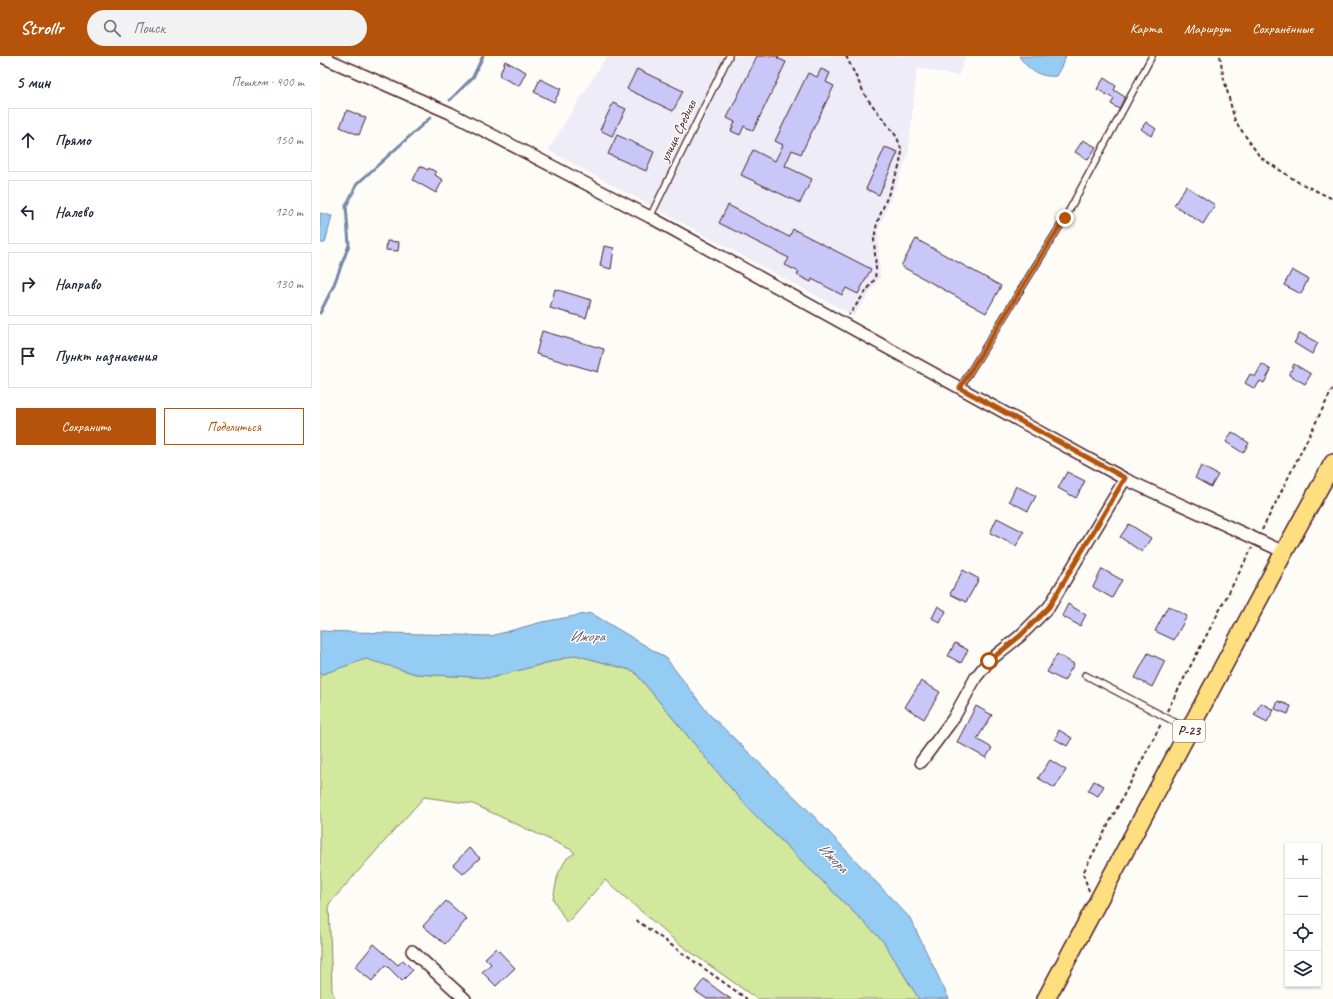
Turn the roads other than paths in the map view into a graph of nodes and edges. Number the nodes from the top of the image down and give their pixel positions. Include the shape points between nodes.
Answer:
1 (320, 56) edge
2 (729, 56) edge
3 (1152, 56) edge
4 (650, 217) junction
5 (960, 388) junction
6 (1331, 474) edge
7 (1125, 478) junction
8 (1284, 552) junction
9 (1085, 676) dead end
10 (1189, 730) junction
11 (921, 762) dead end
12 (412, 951) dead end
13 (465, 999) edge
14 (1046, 999) edge

1 - 4 street via 450,113
2 - 4 lane, улица Средняя
3 - 5 lane via 1065,218
4 - 5 street
5 - 7 street
6 - 8 main road, Р-23
7 - 8 street
7 - 11 street via 1049,607 976,676 953,719
8 - 10 main road, Р-23
9 - 10 lane
10 - 14 main road, Р-23
12 - 13 street

